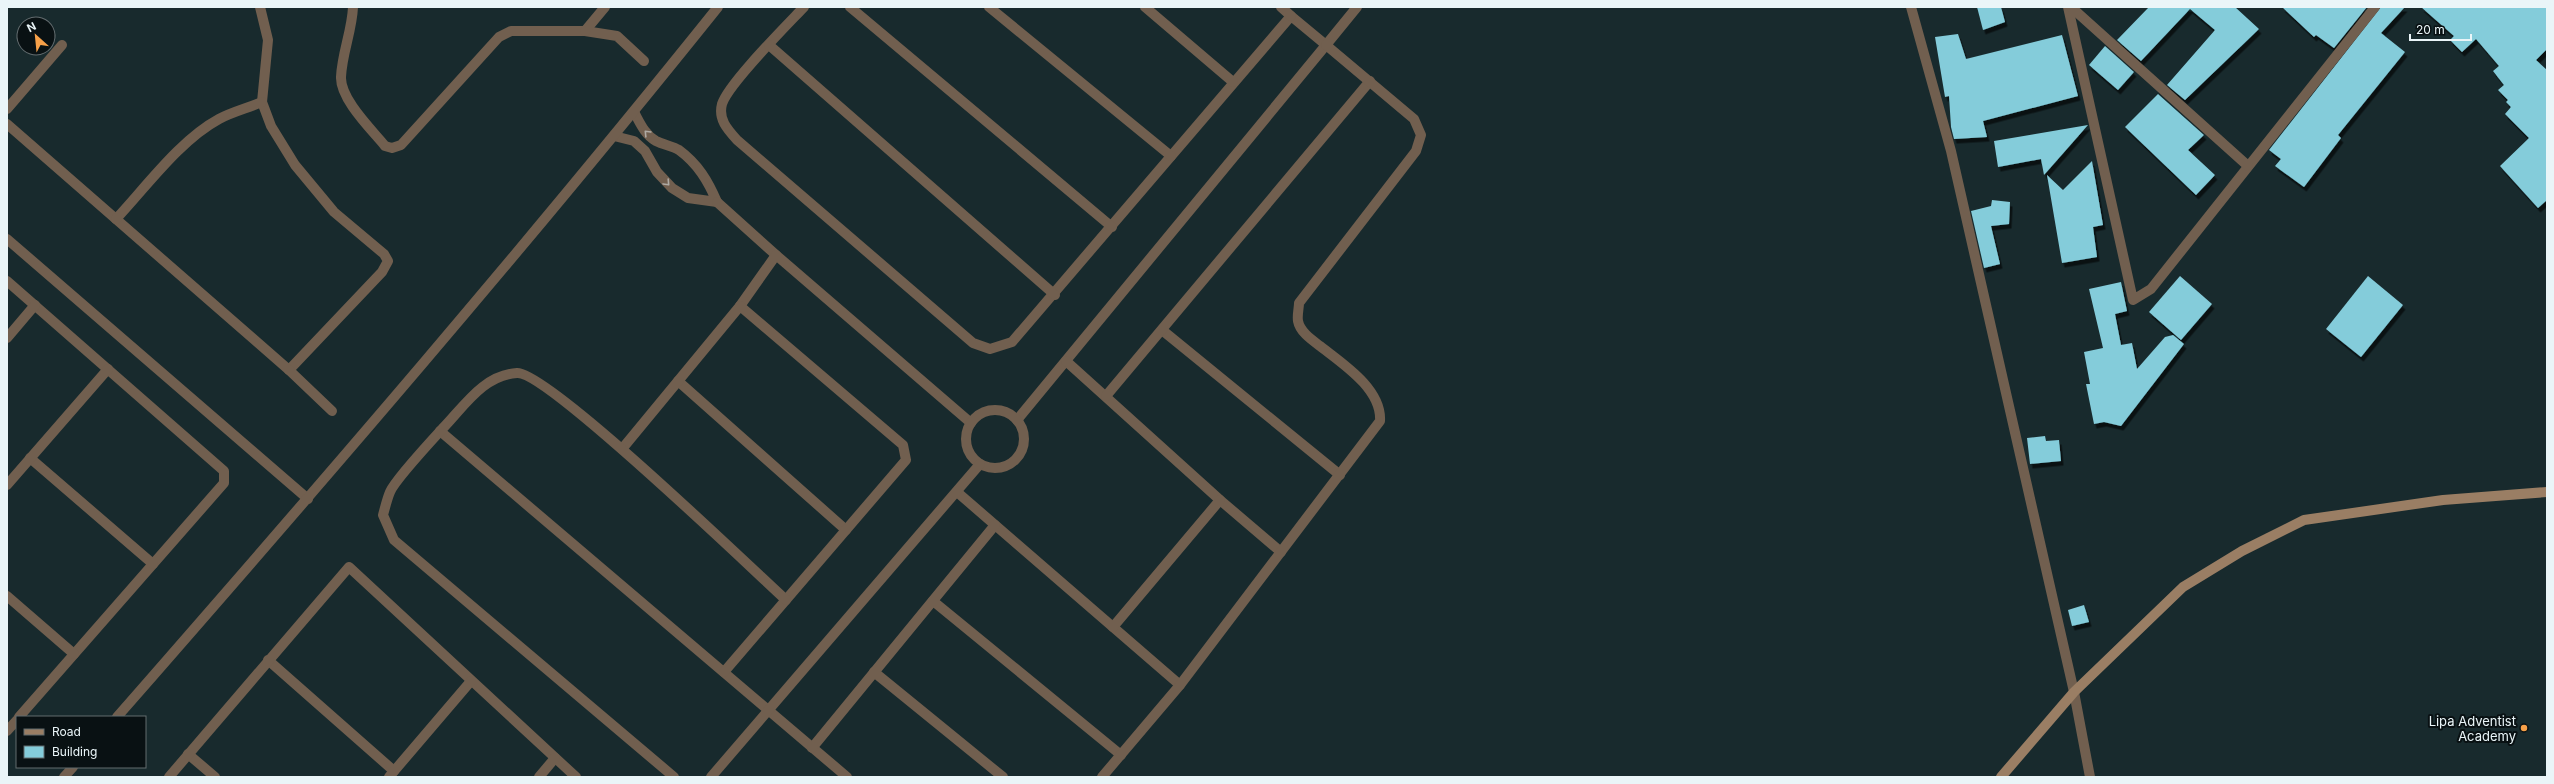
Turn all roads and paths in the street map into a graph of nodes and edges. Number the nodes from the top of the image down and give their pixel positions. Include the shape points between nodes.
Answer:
1 (260, 7) edge
2 (353, 7) edge
3 (605, 7) edge
4 (718, 7) edge
5 (804, 7) edge
6 (850, 7) edge
7 (989, 7) edge
8 (1145, 7) edge
9 (1281, 7) edge
10 (1357, 7) edge
11 (1911, 7) edge
12 (2069, 7) edge
13 (2375, 7) edge
14 (1291, 16) junction
15 (585, 31) junction
16 (62, 45) dead end
17 (769, 45) junction
18 (1326, 45) junction
19 (644, 61) dead end
20 (1370, 81) junction
21 (1233, 82) junction
22 (262, 102) junction
23 (7, 109) edge
24 (634, 112) junction
25 (7, 124) edge
26 (614, 136) junction
27 (1171, 156) junction
28 (2248, 166) junction
29 (717, 202) junction
30 (116, 219) junction
31 (1112, 227) junction
32 (7, 238) edge
33 (776, 255) junction
34 (7, 281) edge
35 (1055, 295) junction
36 (35, 305) junction
37 (740, 306) junction
38 (1162, 330) junction
39 (7, 338) edge
40 (1066, 361) junction
41 (108, 369) junction
42 (289, 370) junction
43 (678, 381) junction
44 (1106, 396) junction
45 (332, 411) dead end
46 (1017, 420) junction
47 (971, 423) junction
48 (440, 431) junction
49 (622, 448) junction
50 (30, 458) junction
51 (980, 464) junction
52 (1340, 475) junction
53 (7, 485) edge
54 (957, 492) junction
55 (2547, 492) edge
56 (308, 499) junction
57 (1220, 500) junction
58 (995, 525) junction
59 (846, 530) junction
60 (1281, 552) junction
61 (153, 564) junction
62 (7, 596) edge
63 (786, 600) junction
64 (933, 601) junction
65 (1113, 627) junction
66 (74, 654) junction
67 (268, 660) junction
68 (724, 672) junction
69 (874, 672) junction
70 (472, 681) junction
71 (1180, 685) junction
72 (2074, 692) junction
73 (768, 711) junction
74 (20, 716) edge
75 (117, 716) edge
76 (16, 721) edge
77 (7, 731) edge
78 (812, 748) junction
79 (188, 754) junction
80 (1121, 755) junction
81 (555, 758) junction
82 (72, 768) edge
83 (392, 774) edge
84 (64, 777) edge
85 (169, 777) edge
86 (216, 777) edge
87 (539, 777) edge
88 (576, 777) edge
89 (674, 777) edge
90 (711, 777) edge
91 (847, 777) edge
92 (1002, 777) edge
93 (1102, 777) edge
94 (2001, 777) edge
95 (2090, 777) edge

1 - 22 street via 268,40
2 - 15 street via 341,78 343,86 350,103 385,146 392,148 401,145 499,37 511,31
3 - 15 street
4 - 24 street
5 - 17 street
6 - 31 street
7 - 27 street
8 - 21 street
9 - 14 street
10 - 18 street
11 - 72 street via 1951,151
12 - 28 street
12 - 28 street via 2133,300 2147,294
13 - 28 street
14 - 18 street
14 - 21 street
15 - 19 street via 617,36
16 - 23 street
17 - 35 street
17 - 35 street via 734,85 722,104 722,118 726,128 737,140 973,343 990,349 1012,342
18 - 20 street
18 - 40 street
20 - 38 street
20 - 52 street via 1414,119 1421,134 1416,150 1299,303 1298,322 1306,335 1338,360 1374,394 1381,409 1380,421
21 - 27 street
22 - 30 street via 220,118 197,135
22 - 42 street via 271,126 295,165 334,212 384,254 388,261 382,272
24 - 26 street
29 -> 24 street via 706,177 693,162 678,149 655,141 644,131
25 - 30 street
26 -> 29 street via 634,141 645,151 657,172 672,188 688,198
26 - 56 street
27 - 31 street
29 - 33 street
30 - 42 street
31 - 35 street
32 - 56 street
33 - 37 street
33 - 47 street
34 - 36 street
36 - 39 street
36 - 41 street
37 - 43 street
37 - 59 street via 903,446 906,460
38 - 44 street
38 - 52 street
40 - 44 street
40 - 46 street
41 - 50 street
41 - 61 street via 224,471 224,483
42 - 45 street
43 - 49 street
43 - 59 street
44 - 57 street
46 - 47 street via 1002,411 993,410 977,416
46 - 51 street via 1022,428 1023,446 1014,461 997,468
47 - 51 street via 966,441 972,458
48 - 49 street via 485,384 495,377 518,373 543,385
48 - 68 street
48 - 89 street via 390,490 383,515 394,540
49 - 63 street
50 - 53 street
50 - 61 street
51 - 54 street
52 - 60 street
54 - 58 street
54 - 73 street
55 - 72 main road via 2443,500 2304,520 2242,551 2183,587
56 - 75 street
57 - 60 street
57 - 65 street
58 - 64 street
58 - 65 street
59 - 63 street
60 - 71 street
61 - 66 street
62 - 66 street
63 - 68 street
64 - 69 street
64 - 80 street
65 - 71 street
66 - 74 street
67 - 70 street via 349,567
67 - 79 street
67 - 83 street
68 - 73 street
69 - 78 street
69 - 92 street
70 - 81 street
70 - 83 street
71 - 80 street
72 - 94 main road
72 - 95 street
73 - 78 street
73 - 90 street
76 - 77 street
78 - 91 street
79 - 85 street
79 - 86 street
80 - 93 street
81 - 87 street
81 - 88 street
82 - 84 street

